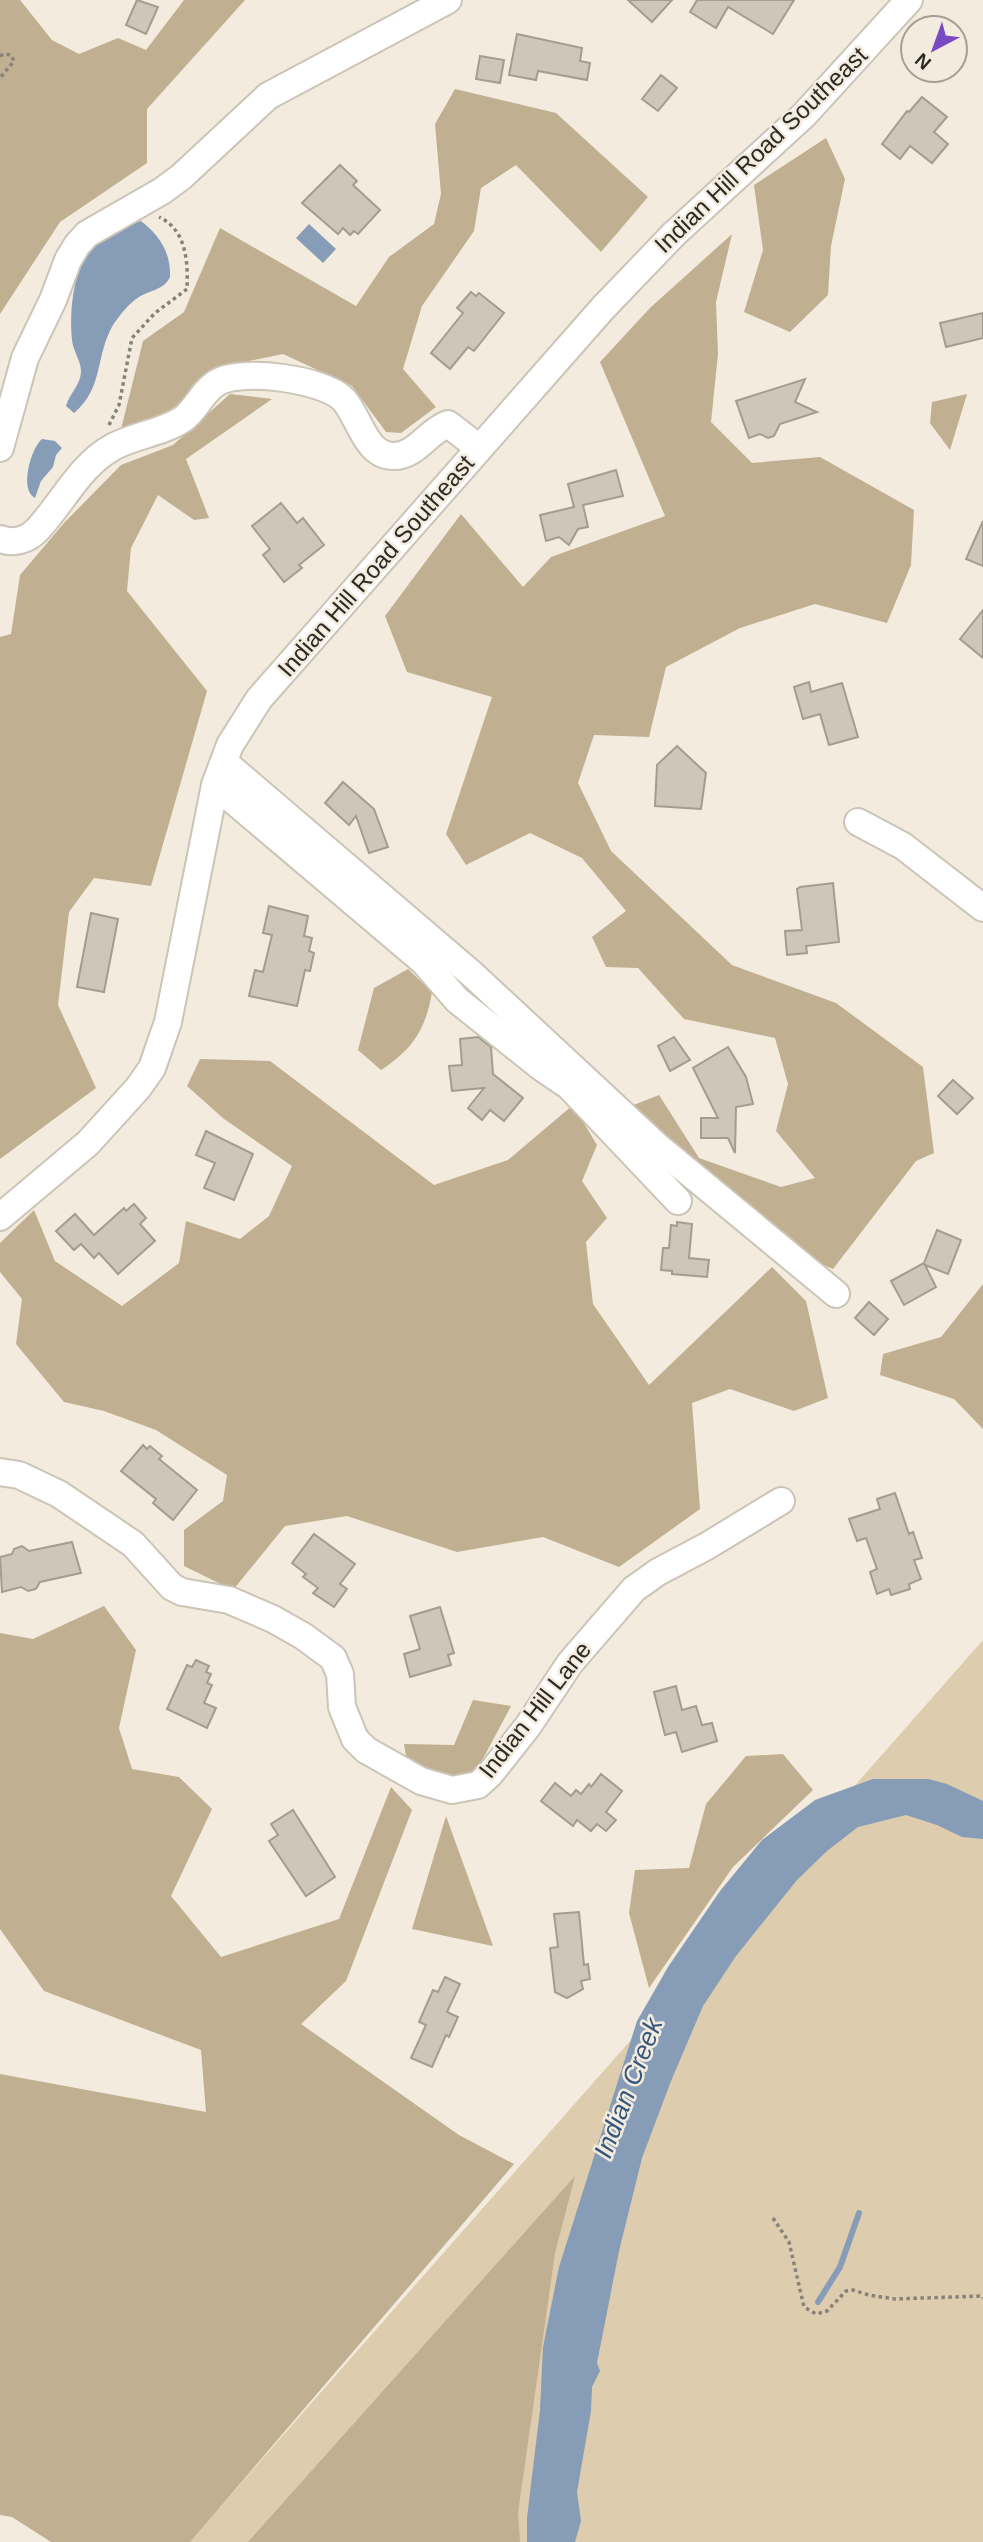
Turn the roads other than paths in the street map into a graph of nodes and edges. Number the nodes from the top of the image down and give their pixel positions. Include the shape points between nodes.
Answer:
1 (449, 0) edge
2 (909, 0) edge
3 (0, 448) edge
4 (479, 448) junction
5 (1, 540) edge
6 (219, 774) junction
7 (858, 822) dead end
8 (983, 908) edge
9 (678, 1201) dead end
10 (0, 1217) edge
11 (836, 1294) dead end
12 (0, 1472) edge
13 (781, 1501) dead end

1 - 3 street via 268,96 181,177 87,234 68,260 25,358
2 - 4 street, Indian Hill Road Southeast via 804,115 674,234 603,307
4 - 5 street via 448,424 415,449 386,455 363,433 338,395 310,384 239,376 219,382 173,425 111,447 69,489 37,531 19,542
4 - 6 street, Indian Hill Road Southeast via 259,699 240,726
6 - 9 street via 423,961 457,1000 569,1086
6 - 10 street, Indian Hill Road Southeast via 168,1022 152,1068 88,1143
6 - 11 street via 473,975 657,1146
7 - 8 street via 903,846
12 - 13 street, Indian Hill Lane via 19,1475 59,1494 133,1544 172,1587 229,1600 303,1636 333,1658 340,1674 342,1707 355,1739 421,1781 452,1790 478,1785 490,1774 570,1662 634,1589

